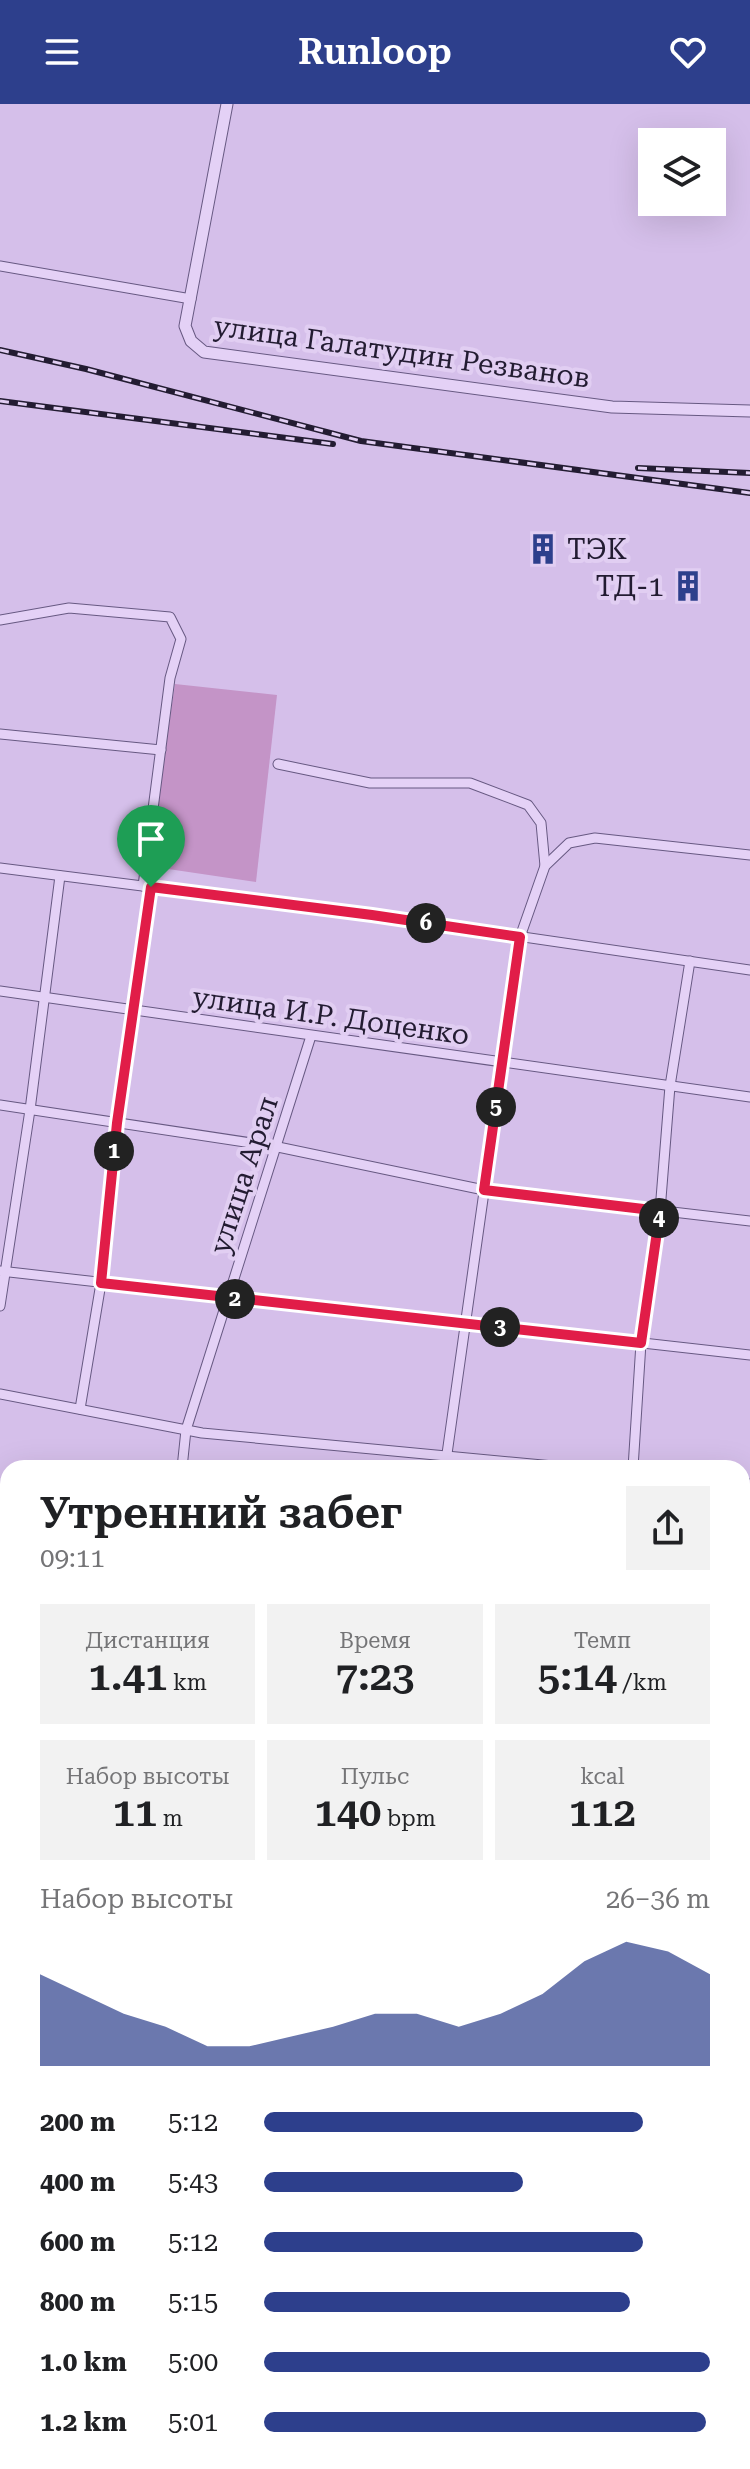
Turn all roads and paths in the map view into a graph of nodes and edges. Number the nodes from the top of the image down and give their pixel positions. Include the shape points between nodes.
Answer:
1 (227, 104) edge
2 (0, 266) edge
3 (191, 299) junction
4 (750, 411) edge
5 (0, 620) edge
6 (0, 734) edge
7 (161, 750) junction
8 (278, 764) dead end
9 (750, 855) edge
10 (545, 866) junction
11 (0, 868) edge
12 (60, 876) junction
13 (147, 887) junction
14 (520, 937) junction
15 (690, 961) junction
16 (750, 970) edge
17 (0, 991) edge
18 (45, 997) junction
19 (135, 1010) junction
20 (311, 1036) junction
21 (502, 1063) junction
22 (670, 1086) junction
23 (750, 1097) edge
24 (0, 1105) edge
25 (30, 1110) junction
26 (117, 1123) junction
27 (278, 1147) junction
28 (484, 1190) junction
29 (660, 1211) junction
30 (750, 1221) edge
31 (4, 1272) edge
32 (101, 1283) junction
33 (226, 1298) junction
34 (0, 1306) edge
35 (466, 1323) junction
36 (641, 1343) junction
37 (750, 1355) edge
38 (0, 1394) edge
39 (80, 1409) junction
40 (186, 1430) junction
41 (447, 1456) junction
42 (183, 1460) edge
43 (446, 1460) edge
44 (490, 1460) edge
45 (634, 1460) edge

1 - 3 street
2 - 3 street, улица Галатудин Резванов
3 - 4 street, улица Галатудин Резванов via 185,326 191,341 204,352 612,407
5 - 7 street via 69,608 170,617 181,639
6 - 7 street
7 - 13 street
8 - 10 street via 370,783 470,783 528,805 541,823
9 - 10 street via 595,838 569,843
10 - 14 street
11 - 12 street
12 - 13 street
12 - 18 street
13 - 14 street
13 - 19 street
14 - 15 street
14 - 21 street
15 - 16 street
15 - 22 street
17 - 18 street, улица И.Р. Доценко
18 - 19 street, улица И.Р. Доценко
18 - 25 street
19 - 20 street, улица И.Р. Доценко
19 - 26 street
20 - 21 street, улица И.Р. Доценко
20 - 27 street, улица Арал
21 - 22 street, улица И.Р. Доценко
21 - 28 street
22 - 23 street, улица И.Р. Доценко
22 - 29 street
24 - 25 street
25 - 26 street
25 - 31 street
26 - 27 street
26 - 32 street
27 - 28 street
27 - 33 street, улица Арал
28 - 29 street
28 - 35 street
29 - 30 street
29 - 36 street
31 - 32 street
31 - 34 street
32 - 33 street
32 - 39 street
33 - 35 street
33 - 40 street, улица Арал
35 - 36 street
35 - 41 street
36 - 37 street
36 - 45 street
38 - 39 street
39 - 40 street
40 - 41 street
40 - 42 street, улица Арал
41 - 43 street
41 - 44 street

